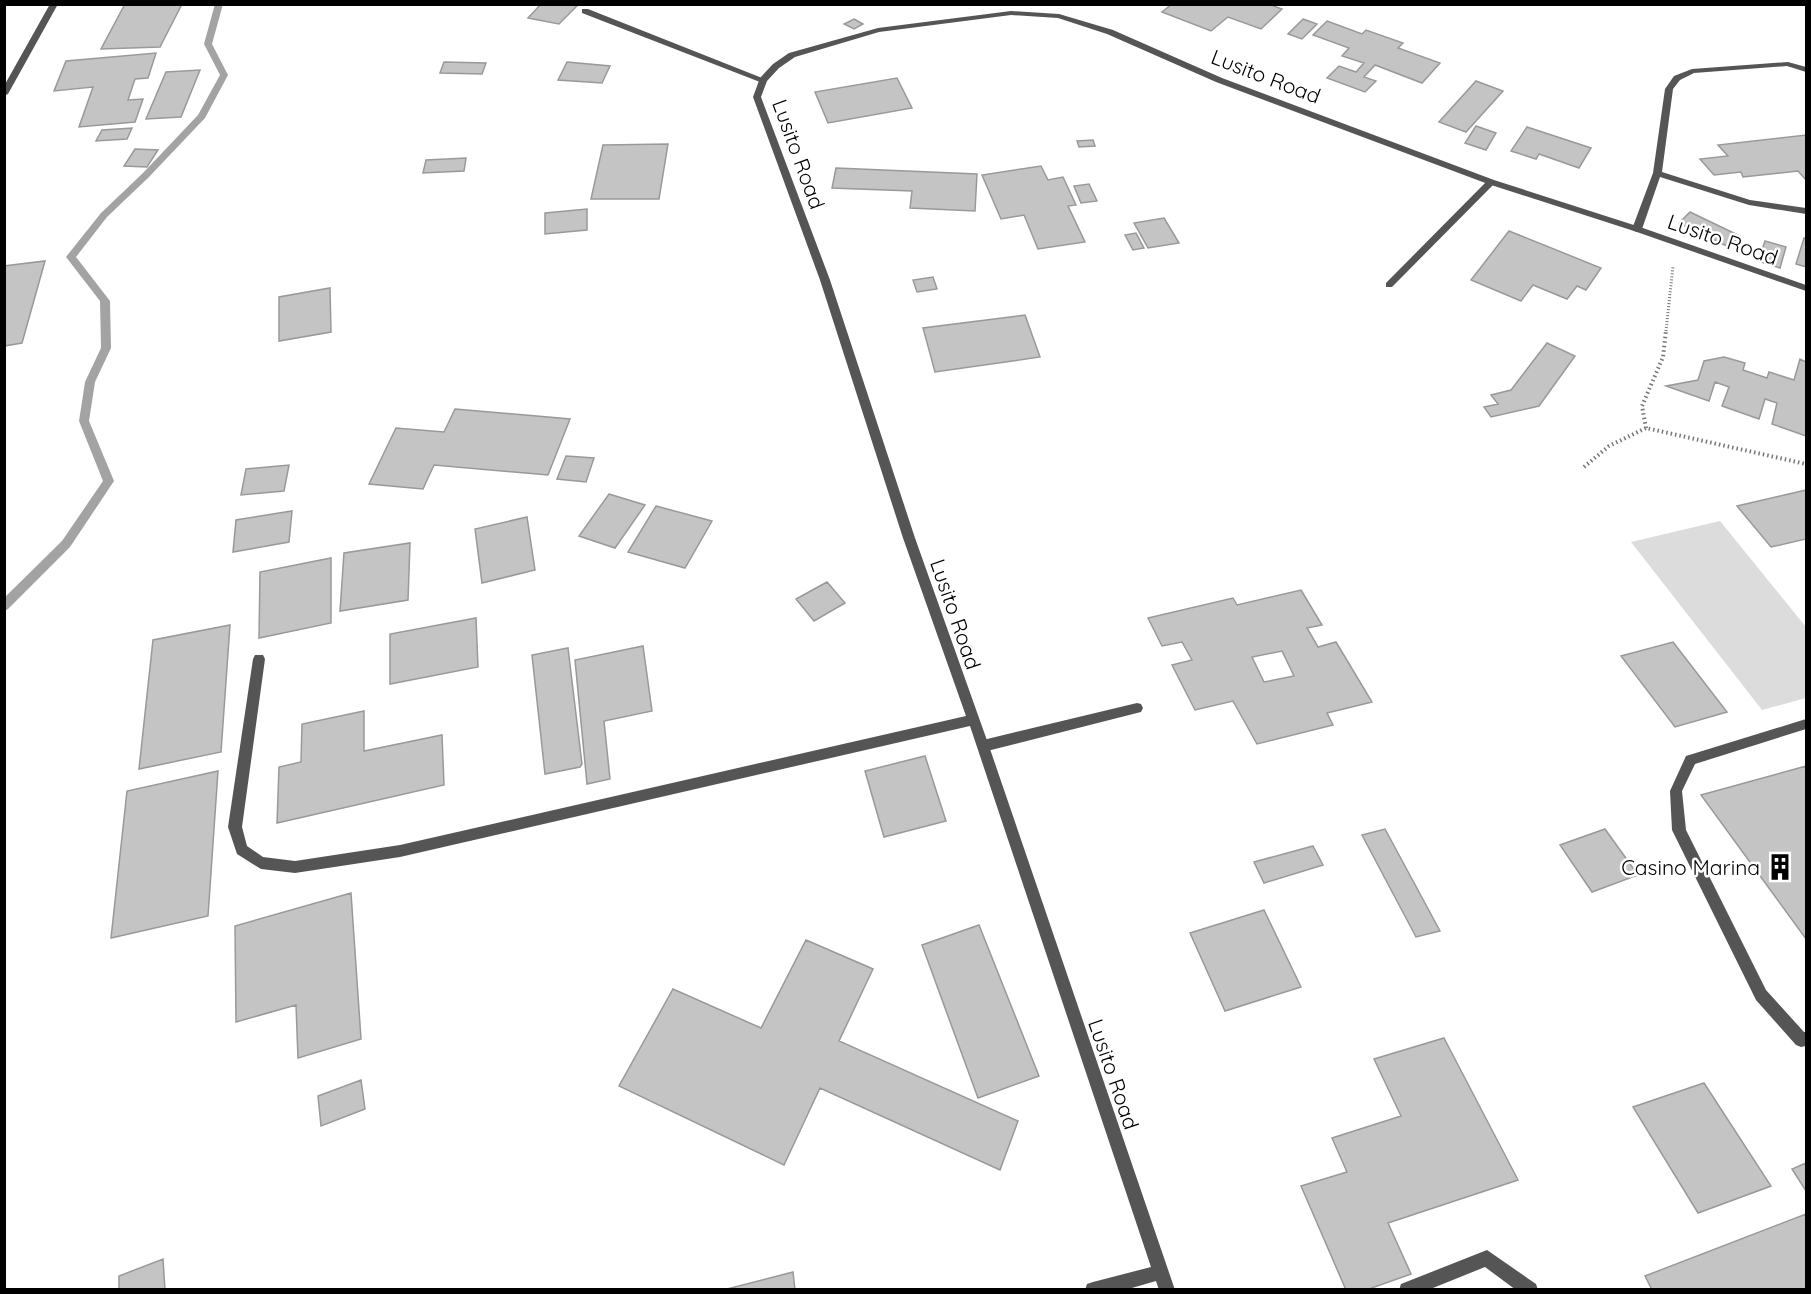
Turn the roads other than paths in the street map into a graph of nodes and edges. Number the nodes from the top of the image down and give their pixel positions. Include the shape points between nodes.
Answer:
1 (54, 4) edge
2 (585, 10) dead end
3 (1806, 70) edge
4 (763, 80) junction
5 (4, 94) edge
6 (1657, 173) junction
7 (1491, 182) junction
8 (1806, 211) edge
9 (1636, 229) junction
10 (1389, 285) dead end
11 (1806, 288) edge
12 (259, 659) dead end
13 (1137, 708) dead end
14 (973, 720) junction
15 (1806, 724) edge
16 (983, 746) junction
17 (1805, 1043) edge
18 (1161, 1272) junction
19 (1093, 1290) edge
20 (1167, 1290) edge
21 (1407, 1290) edge
22 (1530, 1290) edge

1 - 5 street
2 - 4 street
3 - 6 street via 1788,64 1692,71 1677,78 1669,89
4 - 7 street, Lusito Road via 792,55 878,30 1011,13 1059,16 1110,32 1219,80
4 - 14 street, Lusito Road via 757,97 825,280
6 - 8 street via 1775,210
6 - 9 street
7 - 9 street, Lusito Road
7 - 10 street
9 - 11 street, Lusito Road
12 - 14 street via 235,827 243,850 261,863 295,867 400,851
13 - 16 street
14 - 16 street, Lusito Road
15 - 17 street via 1690,760 1676,791 1679,830 1761,995
16 - 18 street, Lusito Road
18 - 19 street
18 - 20 street, Lusito Road
21 - 22 street via 1487,1258

